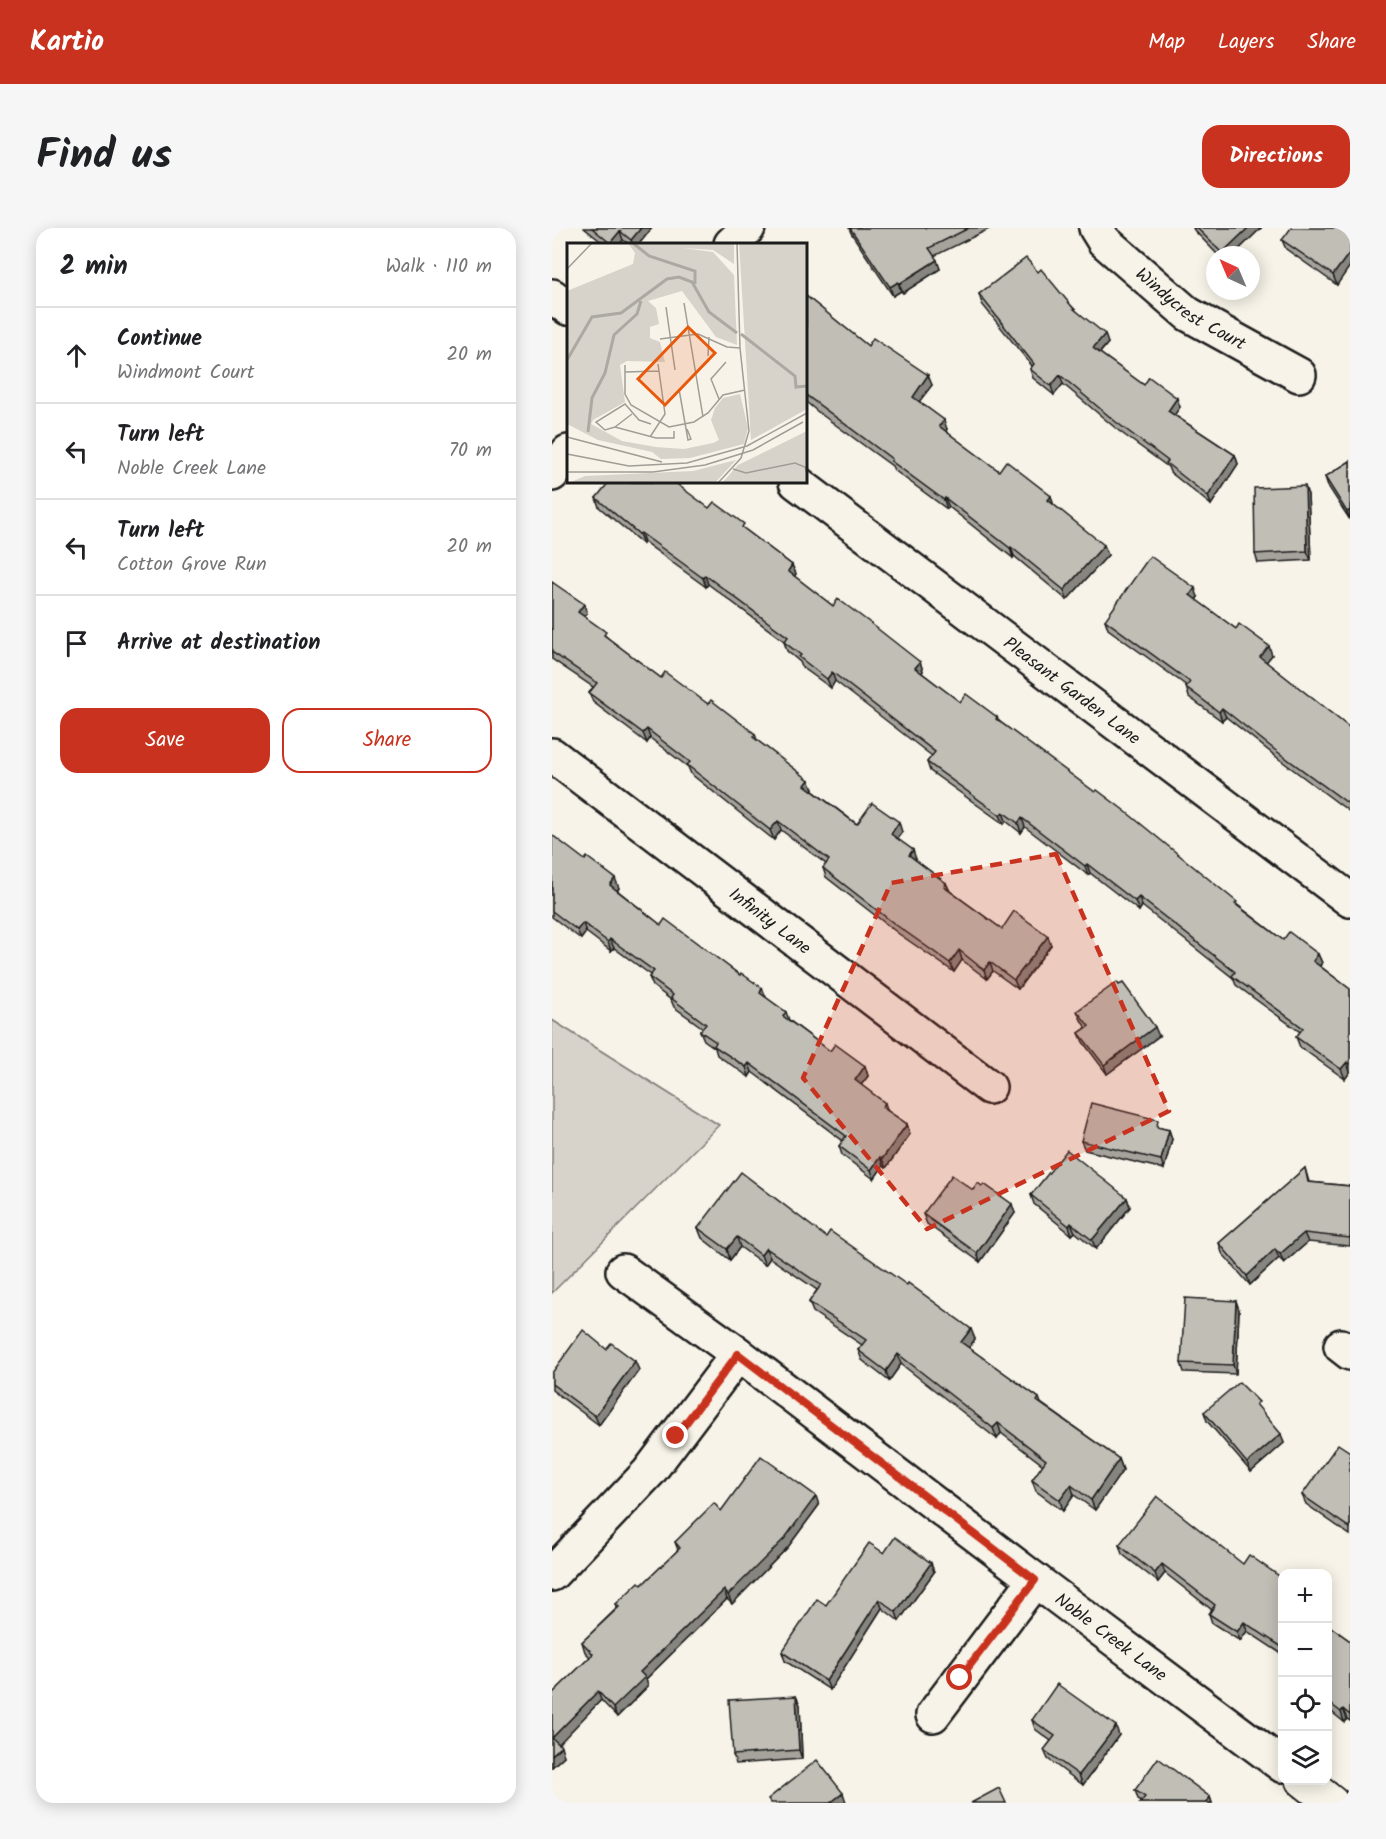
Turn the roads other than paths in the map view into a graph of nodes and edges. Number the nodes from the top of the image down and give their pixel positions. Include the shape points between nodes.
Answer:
1 (748, 228) edge
2 (1096, 228) edge
3 (732, 243) edge
4 (552, 296) edge
5 (567, 307) edge
6 (1299, 375) dead end
7 (567, 453) edge
8 (552, 474) edge
9 (797, 483) edge
10 (552, 755) edge
11 (1350, 900) edge
12 (989, 1087) dead end
13 (623, 1271) dead end
14 (738, 1354) junction
15 (552, 1574) edge
16 (1035, 1580) junction
17 (933, 1714) dead end
18 (1278, 1762) edge
19 (1309, 1785) edge
20 (1332, 1803) edge

1 - 3 street
2 - 6 street, Windycrest Court via 1104,241 1188,314
4 - 5 street
7 - 8 street
9 - 11 street, Pleasant Garden Lane
10 - 12 street, Infinity Lane
13 - 14 street, Noble Creek Lane
14 - 15 street via 649,1472
14 - 16 street, Noble Creek Lane
16 - 17 street
16 - 18 street, Noble Creek Lane
19 - 20 street

